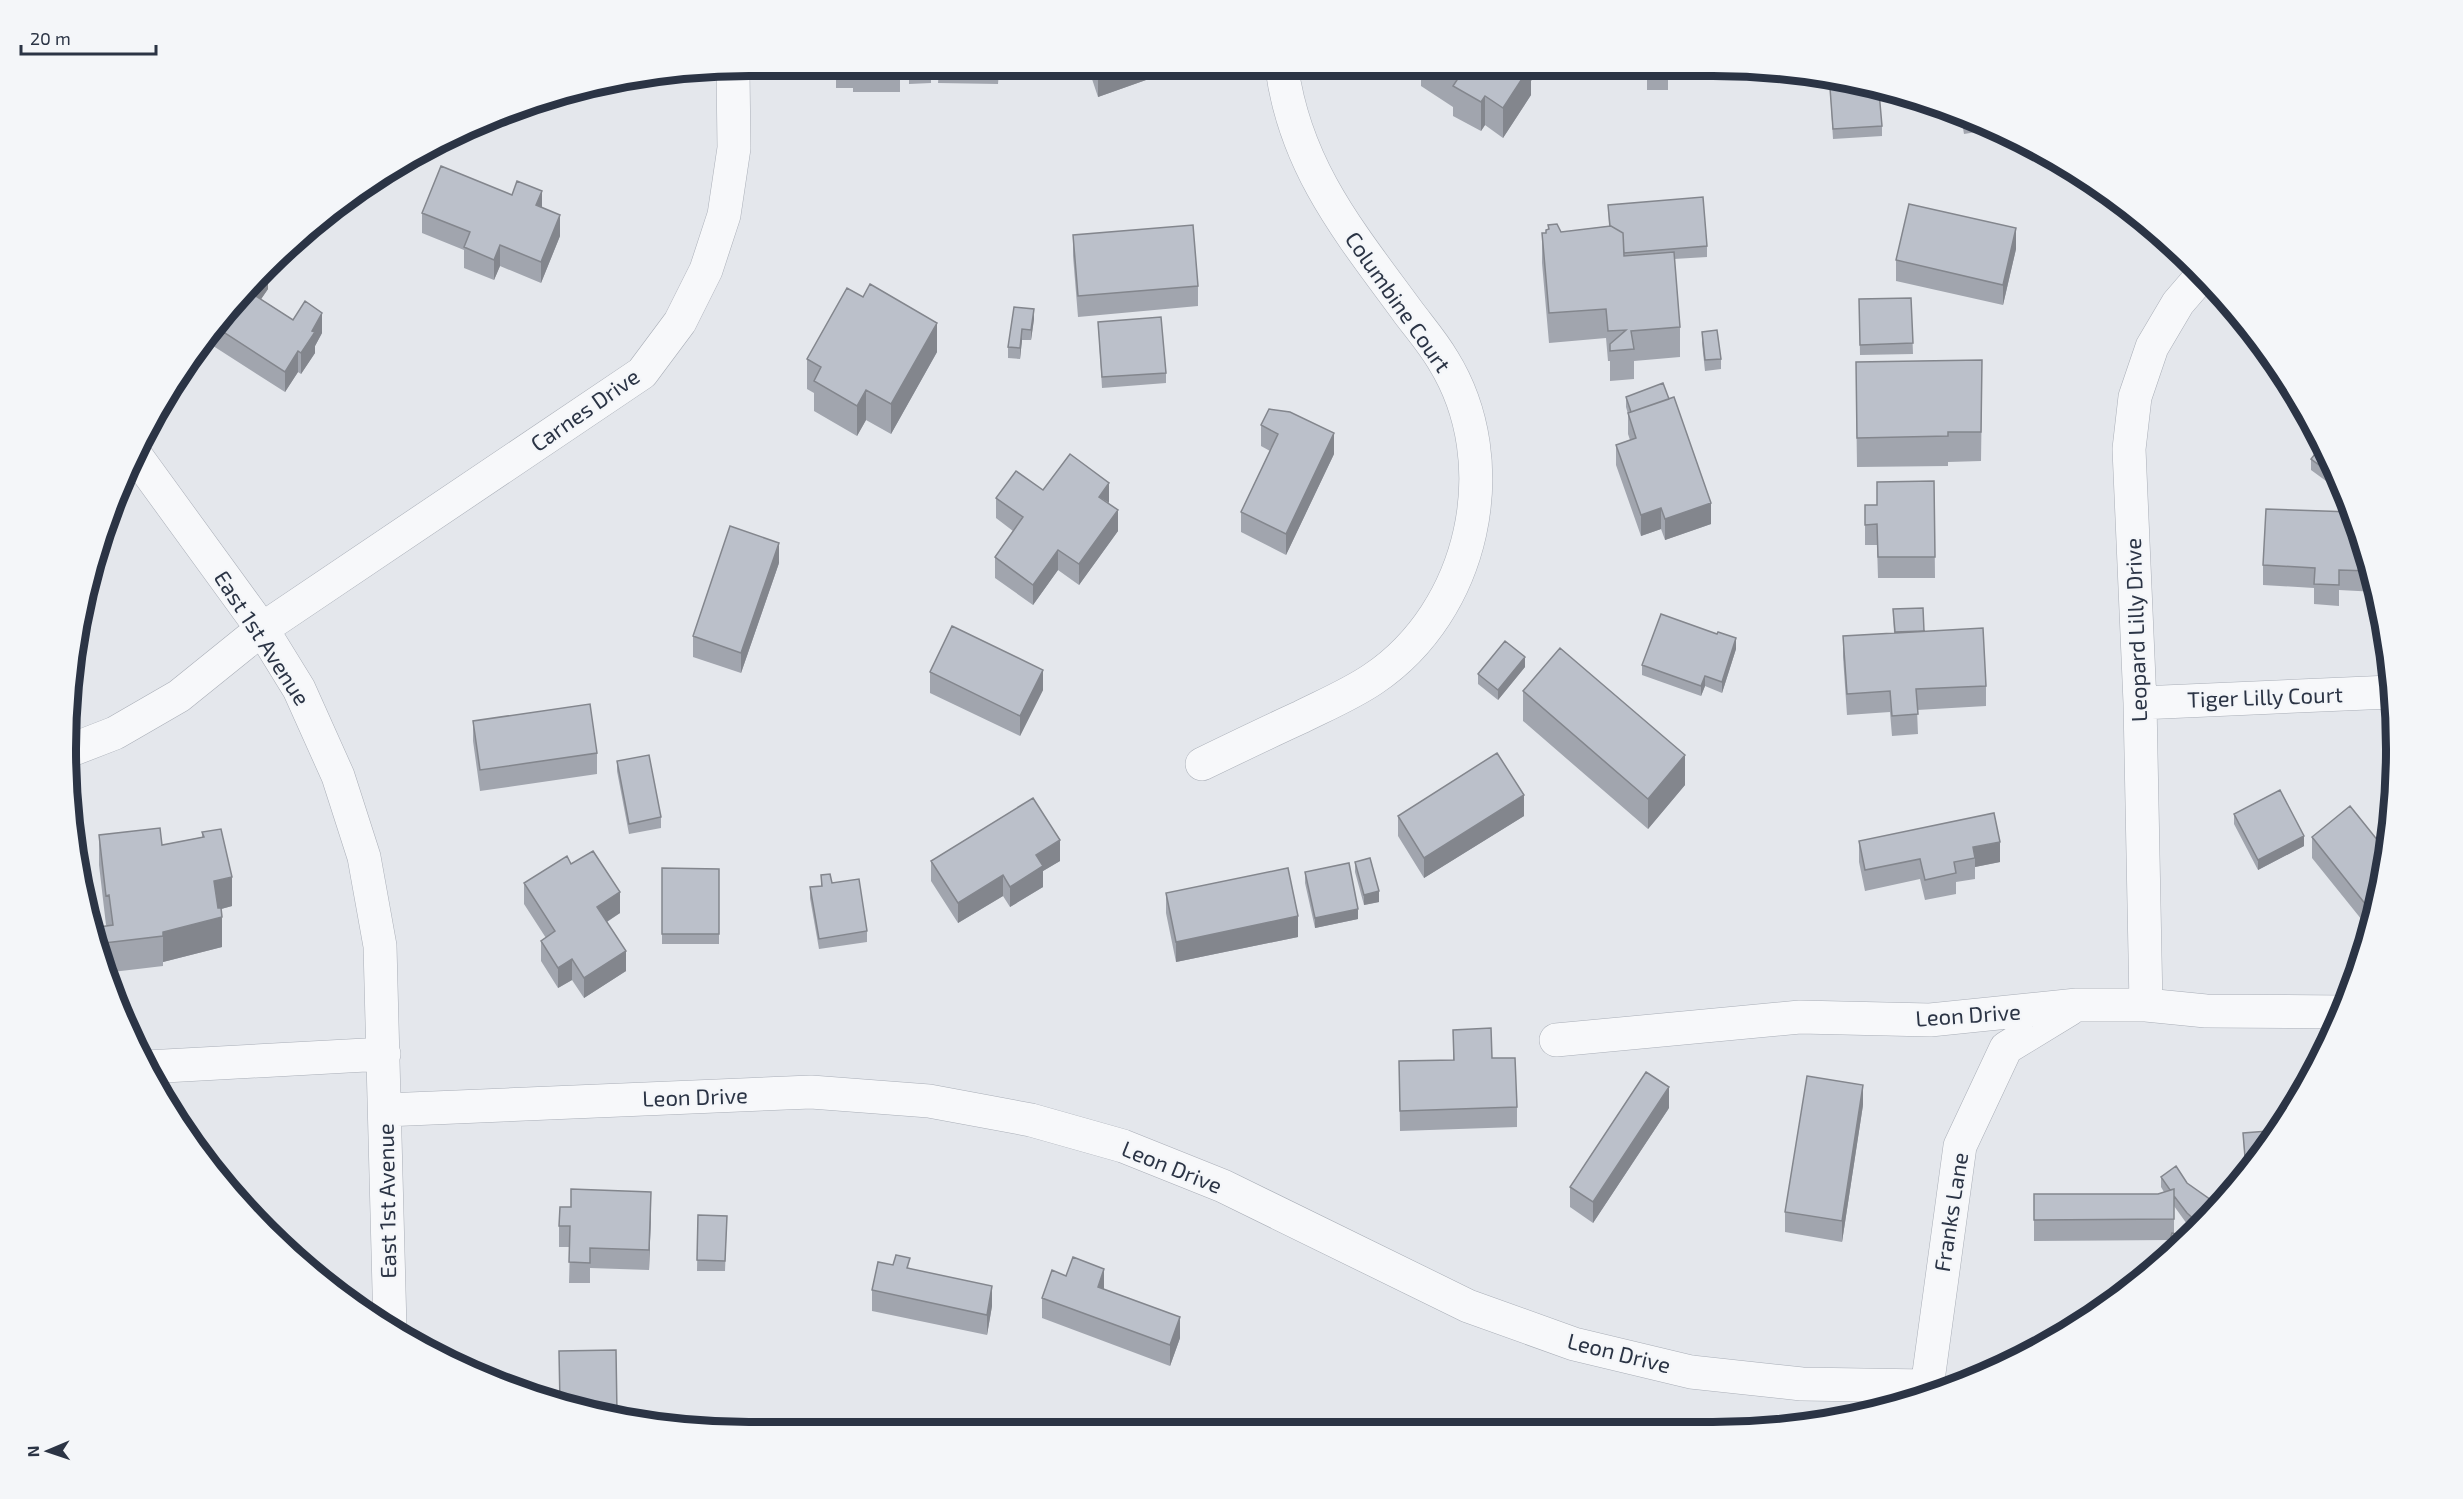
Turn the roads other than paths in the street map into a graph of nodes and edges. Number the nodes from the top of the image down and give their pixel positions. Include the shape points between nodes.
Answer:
1 (1284, 76) edge
2 (733, 77) edge
3 (2196, 282) edge
4 (141, 463) edge
5 (261, 629) junction
6 (2384, 692) edge
7 (2140, 703) junction
8 (76, 748) edge
9 (1202, 764) dead end
10 (2077, 1005) junction
11 (2146, 1005) junction
12 (2333, 1012) edge
13 (1556, 1040) dead end
14 (384, 1054) junction
15 (156, 1066) edge
16 (385, 1110) junction
17 (390, 1318) edge
18 (1926, 1388) edge
19 (1921, 1390) edge

1 - 9 street, Columbine Court via 1296,132 1320,187 1444,361 1465,406 1475,456 1476,502 1465,555 1447,599 1415,643 1375,678 1340,698
2 - 5 street, Carnes Drive via 734,148 724,215 705,270 680,321 642,373
3 - 7 street, Leopard Lilly Drive via 2178,303 2152,346 2135,397 2129,449
4 - 5 street, East 1st Avenue
5 - 8 street, Carnes Drive via 179,696 115,733
5 - 14 street, East 1st Avenue via 299,689 339,777 364,857 380,946
6 - 7 street, Tiger Lilly Court
7 - 11 street, Leopard Lilly Drive
10 - 11 street, Leon Drive
10 - 13 street, Leon Drive via 1930,1020 1800,1017
10 - 18 street, Franks Lane via 2006,1048 1960,1146
11 - 12 street, Leon Drive via 2206,1011
14 - 15 street
14 - 16 street, East 1st Avenue
16 - 17 street, East 1st Avenue
16 - 19 street, Leon Drive via 811,1092 929,1101 1031,1120 1123,1146 1223,1186 1468,1306 1575,1344 1702,1373 1802,1384

